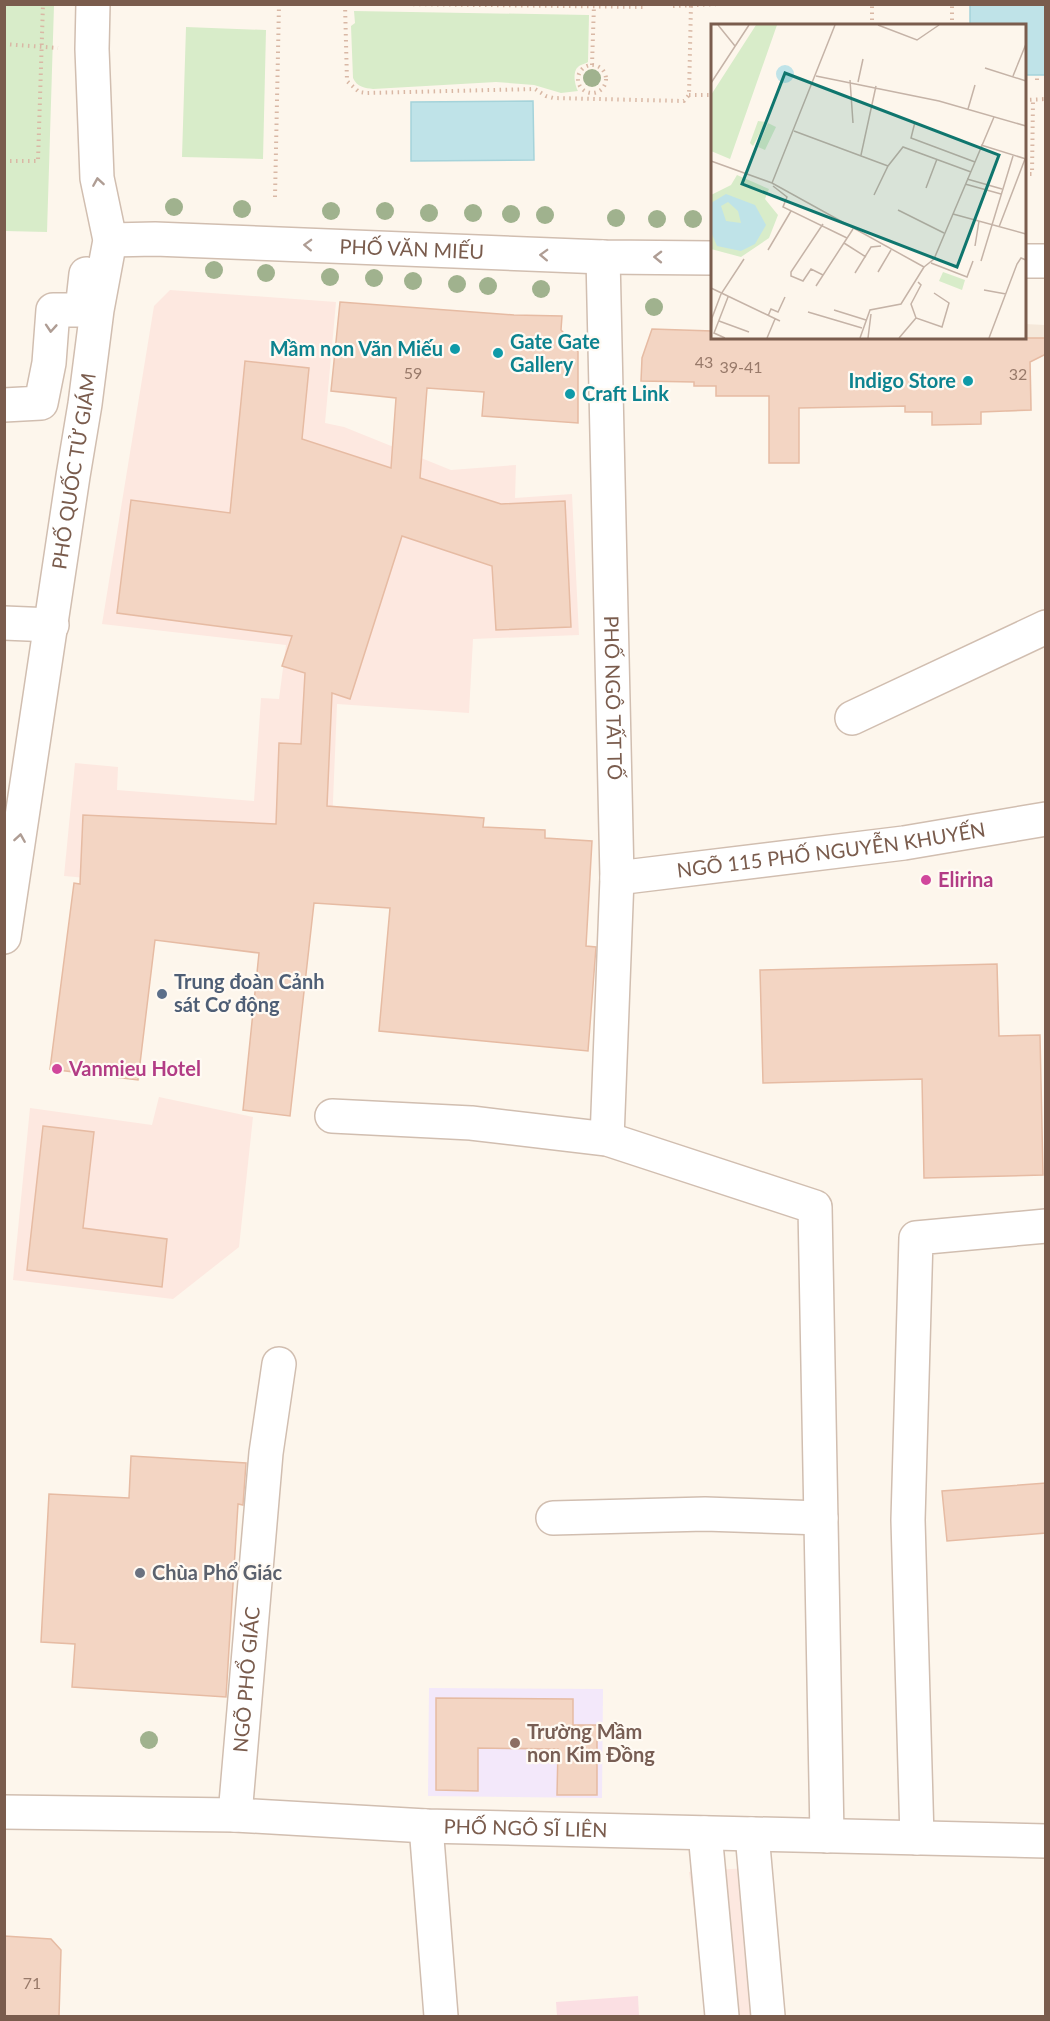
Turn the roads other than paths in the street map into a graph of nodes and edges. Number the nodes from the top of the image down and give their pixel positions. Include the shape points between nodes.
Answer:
1 (93, 4) edge
2 (108, 232) junction
3 (603, 257) junction
4 (711, 258) edge
5 (1026, 261) edge
6 (1046, 261) edge
7 (4, 405) edge
8 (4, 623) edge
9 (52, 625) junction
10 (1046, 627) edge
11 (852, 718) dead end
12 (1046, 819) edge
13 (617, 878) junction
14 (4, 937) edge
15 (332, 1116) dead end
16 (607, 1139) junction
17 (1046, 1226) edge
18 (279, 1364) dead end
19 (553, 1518) dead end
20 (821, 1518) junction
21 (4, 1812) edge
22 (235, 1815) junction
23 (426, 1826) junction
24 (705, 1833) junction
25 (752, 1834) junction
26 (827, 1836) junction
27 (917, 1838) junction
28 (1046, 1841) edge
29 (441, 2016) edge
30 (722, 2016) edge
31 (768, 2016) edge

2 -> 1 street, PHỐ QUỐC TỬ GIÁM via 97,178
3 -> 2 street, PHỐ VĂN MIẾU via 155,239
2 -> 7 street via 90,236 82,310 53,310 41,404
2 - 9 street, PHỐ QUỐC TỬ GIÁM
4 -> 3 street, PHỐ VĂN MIẾU
3 - 13 street, PHỐ NGÔ TẤT TỐ
5 - 6 street
8 - 9 street
14 -> 9 street, PHỐ QUỐC TỬ GIÁM
10 - 11 street
12 - 13 street, NGÕ 115 PHỐ NGUYỄN KHUYẾN via 904,843
13 - 16 street, PHỐ NGÔ TẤT TỐ
15 - 16 street via 471,1123
16 - 20 street via 816,1207
17 - 27 street via 916,1238 908,1520
18 - 22 street, NGÕ PHỔ GIÁC via 266,1453
19 - 20 street via 705,1514
20 - 26 street
21 - 22 street, PHỐ NGÔ SĨ LIÊN
22 - 23 street, PHỐ NGÔ SĨ LIÊN
23 - 24 street, PHỐ NGÔ SĨ LIÊN
23 - 29 street
24 - 25 street, PHỐ NGÔ SĨ LIÊN
24 - 30 street
25 - 26 street, PHỐ NGÔ SĨ LIÊN
25 - 31 street
26 - 27 street, PHỐ NGÔ SĨ LIÊN
27 - 28 street, PHỐ NGÔ SĨ LIÊN

